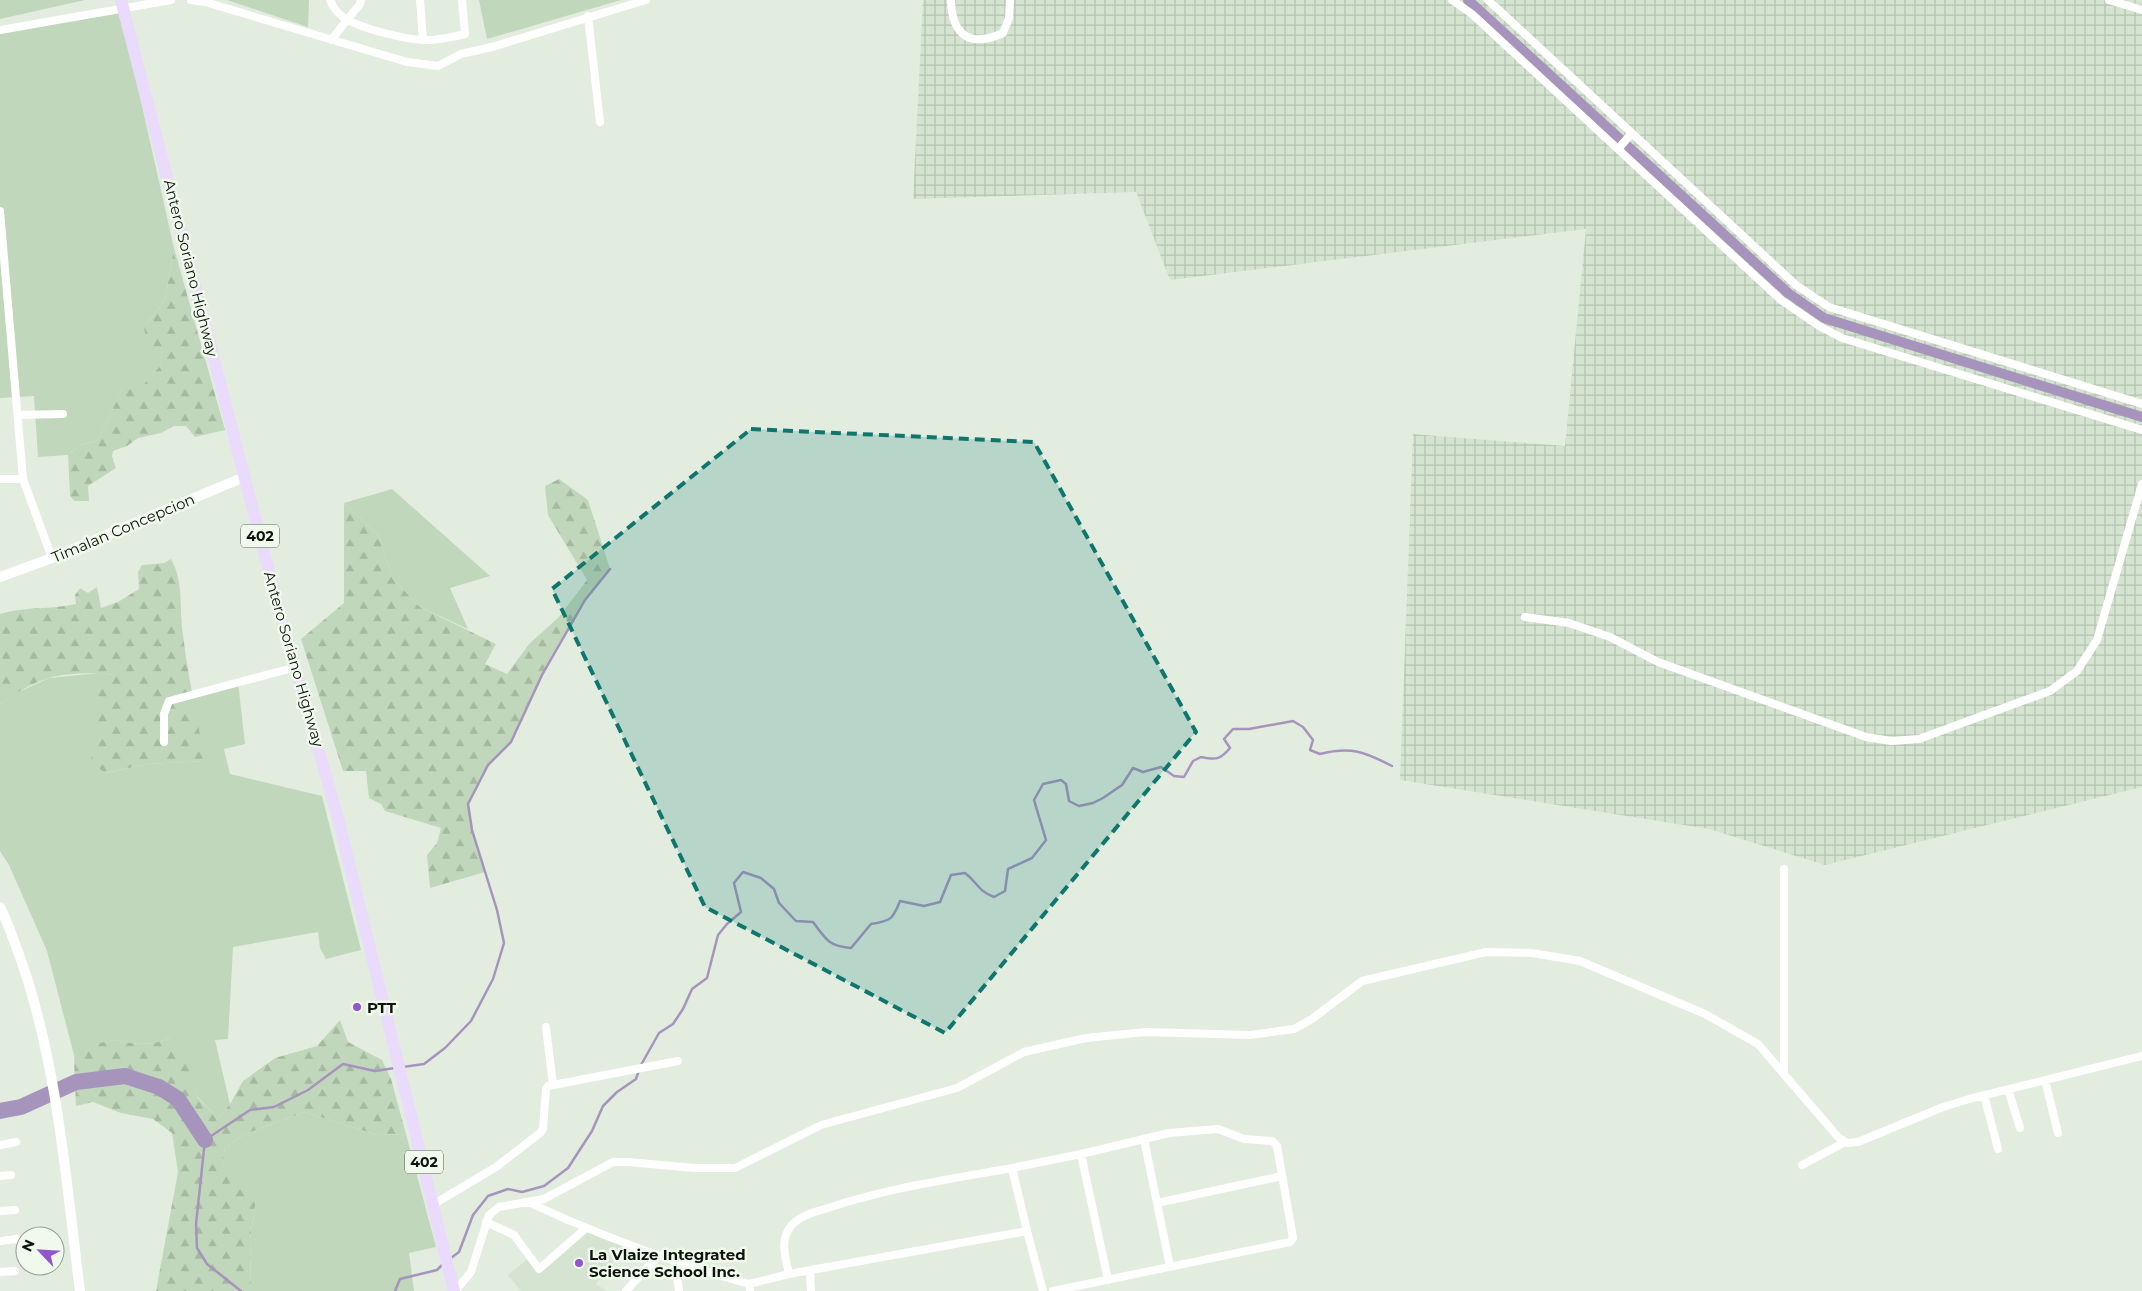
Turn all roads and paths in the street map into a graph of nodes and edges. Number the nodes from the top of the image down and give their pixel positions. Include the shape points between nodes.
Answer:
1 (171, 0) edge
2 (191, 0) edge
3 (330, 0) edge
4 (361, 0) edge
5 (420, 0) edge
6 (462, 0) edge
7 (646, 0) edge
8 (952, 0) edge
9 (1010, 0) edge
10 (1452, 0) edge
11 (1488, 0) edge
12 (2109, 0) edge
13 (123, 5) edge
14 (2142, 10) edge
15 (588, 16) junction
16 (347, 20) junction
17 (0, 30) edge
18 (332, 40) junction
19 (423, 40) junction
20 (600, 122) dead end
21 (1632, 133) junction
22 (1618, 149) junction
23 (0, 211) edge
24 (1, 227) edge
25 (4, 303) edge
26 (2142, 404) edge
27 (63, 414) dead end
28 (18, 415) junction
29 (2142, 430) edge
30 (244, 477) junction
31 (23, 479) junction
32 (0, 480) edge
33 (2142, 484) edge
34 (52, 558) junction
35 (0, 577) edge
36 (1525, 617) dead end
37 (296, 667) junction
38 (164, 742) dead end
39 (1784, 869) dead end
40 (0, 907) edge
41 (546, 1027) dead end
42 (2142, 1056) edge
43 (678, 1061) dead end
44 (1784, 1074) junction
45 (2045, 1080) junction
46 (553, 1085) junction
47 (2008, 1089) junction
48 (1984, 1095) junction
49 (2020, 1128) dead end
50 (2058, 1133) dead end
51 (1144, 1139) junction
52 (16, 1142) dead end
53 (1845, 1142) junction
54 (0, 1145) edge
55 (1998, 1149) dead end
56 (1081, 1154) junction
57 (1802, 1165) dead end
58 (1012, 1168) junction
59 (11, 1175) dead end
60 (0, 1176) edge
61 (1282, 1176) junction
62 (528, 1202) junction
63 (1157, 1203) junction
64 (434, 1204) junction
65 (15, 1210) dead end
66 (0, 1211) edge
67 (486, 1222) junction
68 (585, 1229) junction
69 (1027, 1231) junction
70 (15, 1239) edge
71 (0, 1241) edge
72 (658, 1256) junction
73 (675, 1262) junction
74 (1170, 1267) junction
75 (14, 1271) dead end
76 (810, 1271) junction
77 (0, 1272) edge
78 (789, 1274) junction
79 (1108, 1280) junction
80 (634, 1287) edge
81 (750, 1287) edge
82 (80, 1291) edge
83 (455, 1291) edge
84 (626, 1291) edge
85 (679, 1291) edge
86 (812, 1291) edge
87 (1043, 1291) edge
88 (1053, 1291) edge

1 - 13 street
2 - 18 street
3 - 16 street via 333,8
4 - 16 street
5 - 19 street
6 - 19 street via 465,34
7 - 15 street
8 - 9 street via 952,16 957,30 968,37 988,40 1004,33
10 - 22 street via 1472,14
11 - 21 street
12 - 14 street
13 - 17 street
13 - 30 main road, Antero Soriano Highway / 402
15 - 18 street via 462,54 438,66 407,62
15 - 20 street
16 - 18 street
16 - 19 street
21 - 22 street
21 - 26 street via 1796,285 1829,307
22 - 29 street via 1782,300 1819,326 1842,338
23 - 24 street
24 - 25 street
25 - 28 street
27 - 28 street
28 - 31 street
30 - 34 street, Timalan Concepcion
30 - 37 main road, Antero Soriano Highway / 402
31 - 32 street
31 - 34 street
33 - 36 street via 2097,640 2077,671 2050,691 1919,739 1866,737 1658,662 1610,637 1569,623
34 - 35 street, Timalan Concepcion
37 - 38 street via 169,701 164,714
37 - 64 main road, Antero Soriano Highway / 402 via 338,818
39 - 44 street
40 - 82 street via 29,984 43,1036 55,1100
41 - 46 street
42 - 45 street
43 - 46 street
44 - 53 street
44 - 62 street via 1758,1044 1705,1014 1580,961 1532,953 1486,952 1362,981 1294,1029 1250,1035 1146,1032 1086,1038 1024,1052 957,1088 821,1125 735,1168 613,1162 544,1199
45 - 47 street
45 - 50 street
46 - 64 street via 546,1090 540,1133 496,1168
47 - 48 street
47 - 49 street
48 - 53 street via 1943,1107 1858,1142
48 - 55 street
51 - 56 street
51 - 61 street via 1169,1133 1218,1129 1244,1139 1272,1141 1277,1146
51 - 63 street
52 - 54 street
53 - 57 street
56 - 58 street
56 - 79 street
58 - 69 street
58 - 78 street via 866,1195 802,1217 785,1235
59 - 60 street
61 - 63 street
61 - 74 street via 1293,1238 1290,1242
62 - 67 street via 499,1207
62 - 68 street
63 - 74 street
64 - 83 main road, Antero Soriano Highway / 402
65 - 66 street
67 - 68 street via 514,1235 539,1269
67 - 83 street via 470,1272
68 - 72 street
69 - 76 street
69 - 87 street
70 - 71 street
72 - 73 street
72 - 80 street
73 - 81 street
73 - 85 street
74 - 79 street
75 - 77 street
76 - 78 street
76 - 86 street
78 - 81 street
79 - 88 street
80 - 84 street

